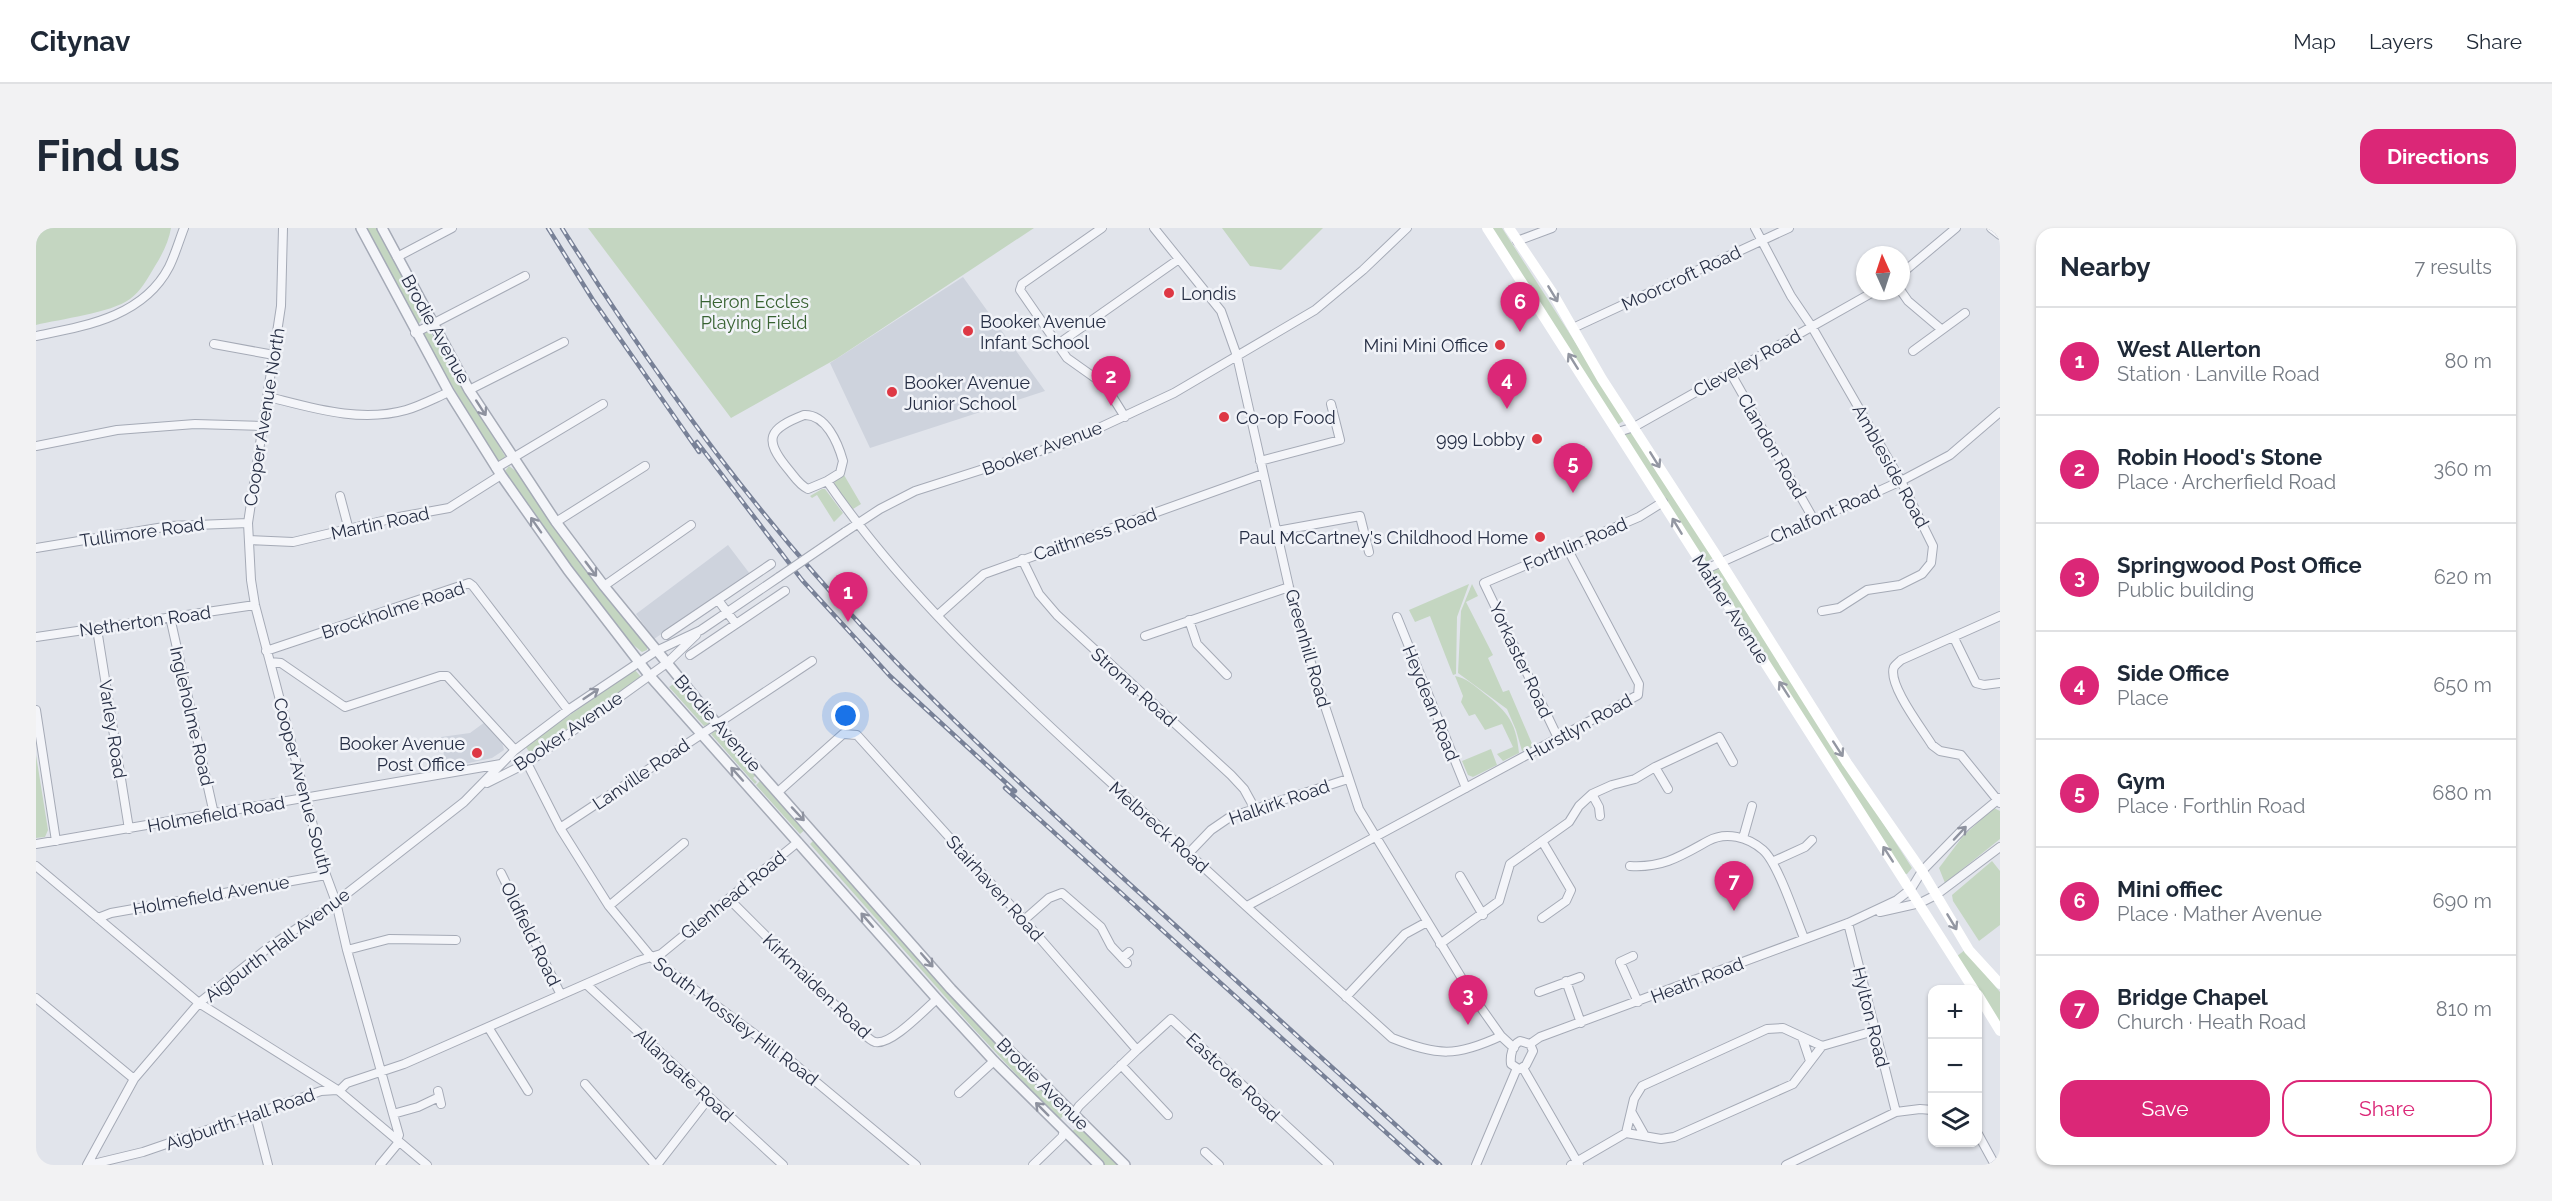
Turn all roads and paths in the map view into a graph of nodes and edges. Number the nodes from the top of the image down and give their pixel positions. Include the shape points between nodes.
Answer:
1 (184, 228) edge
2 (283, 228) edge
3 (361, 228) edge
4 (382, 228) edge
5 (452, 228) edge
6 (1102, 228) edge
7 (1154, 228) edge
8 (1407, 228) edge
9 (1487, 228) edge
10 (1509, 228) edge
11 (1552, 228) edge
12 (1755, 228) edge
13 (1789, 228) edge
14 (1956, 228) edge
15 (1991, 228) edge
16 (2000, 235) edge
17 (1517, 241) junction
18 (1762, 241) junction
19 (397, 257) junction
20 (1179, 259) junction
21 (1910, 266) edge
22 (525, 276) dead end
23 (1859, 300) edge
24 (1907, 300) edge
25 (1965, 312) dead end
26 (432, 324) junction
27 (1812, 327) junction
28 (1573, 328) junction
29 (1941, 329) junction
30 (416, 333) junction
31 (36, 336) edge
32 (564, 342) dead end
33 (214, 344) dead end
34 (1058, 344) junction
35 (1913, 351) dead end
36 (274, 355) junction
37 (1237, 356) junction
38 (1730, 372) junction
39 (469, 390) junction
40 (449, 392) junction
41 (269, 397) junction
42 (603, 404) dead end
43 (1331, 404) dead end
44 (2000, 412) edge
45 (1125, 417) junction
46 (262, 426) junction
47 (1634, 427) junction
48 (1618, 432) junction
49 (36, 446) edge
50 (512, 457) junction
51 (1260, 461) junction
52 (645, 466) dead end
53 (499, 471) junction
54 (1263, 474) junction
55 (827, 481) junction
56 (1901, 481) junction
57 (340, 496) dead end
58 (1663, 502) junction
59 (1814, 520) junction
60 (248, 522) junction
61 (556, 522) junction
62 (856, 524) junction
63 (691, 525) dead end
64 (349, 530) junction
65 (1276, 531) junction
66 (249, 540) junction
67 (36, 548) edge
68 (1567, 548) junction
69 (1369, 552) dead end
70 (1022, 560) junction
71 (1720, 561) junction
72 (771, 564) dead end
73 (1704, 570) junction
74 (1484, 583) joint
75 (604, 586) junction
76 (1290, 587) junction
77 (785, 591) dead end
78 (718, 600) junction
79 (255, 605) junction
80 (1822, 611) dead end
81 (726, 613) junction
82 (938, 615) junction
83 (2000, 616) edge
84 (170, 617) junction
85 (1397, 617) dead end
86 (1189, 620) junction
87 (736, 624) junction
88 (98, 628) junction
89 (701, 630) junction
90 (1145, 636) dead end
91 (36, 637) edge
92 (1954, 639) junction
93 (679, 640) junction
94 (266, 651) junction
95 (656, 651) junction
96 (690, 655) dead end
97 (640, 661) junction
98 (812, 661) dead end
99 (270, 662) junction
100 (667, 663) junction
101 (649, 675) junction
102 (1227, 675) dead end
103 (2000, 683) edge
104 (36, 710) edge
105 (568, 710) junction
106 (717, 724) junction
107 (701, 734) junction
108 (1558, 738) junction
109 (515, 750) junction
110 (1733, 762) dead end
111 (527, 763) junction
112 (501, 764) junction
113 (1655, 767) junction
114 (1348, 778) junction
115 (483, 785) junction
116 (1466, 788) junction
117 (1668, 789) dead end
118 (778, 792) junction
119 (1592, 794) junction
120 (307, 798) junction
121 (1999, 801) edge
122 (1752, 806) dead end
123 (1255, 808) junction
124 (214, 814) junction
125 (1600, 816) dead end
126 (129, 828) junction
127 (560, 828) junction
128 (813, 829) junction
129 (1375, 835) junction
130 (1743, 838) junction
131 (1812, 840) dead end
132 (56, 841) junction
133 (1542, 841) junction
134 (798, 842) junction
135 (684, 843) dead end
136 (36, 844) edge
137 (2000, 847) edge
138 (1188, 854) junction
139 (1772, 862) junction
140 (36, 866) edge
141 (1630, 866) dead end
142 (1922, 871) junction
143 (501, 873) dead end
144 (326, 875) junction
145 (1460, 876) dead end
146 (1911, 889) junction
147 (1936, 895) junction
148 (729, 899) junction
149 (336, 902) junction
150 (1920, 903) junction
151 (609, 906) junction
152 (1247, 906) junction
153 (1483, 915) junction
154 (1865, 915) junction
155 (98, 918) junction
156 (1542, 918) dead end
157 (1024, 920) junction
158 (1427, 922) junction
159 (1848, 922) junction
160 (1804, 939) junction
161 (456, 940) dead end
162 (1440, 944) junction
163 (347, 950) junction
164 (1129, 952) dead end
165 (1633, 956) dead end
166 (652, 958) junction
167 (1580, 977) dead end
168 (1566, 981) junction
169 (586, 984) junction
170 (2000, 984) edge
171 (1971, 985) edge
172 (1539, 992) dead end
173 (561, 995) junction
174 (1346, 997) junction
175 (36, 998) edge
176 (937, 999) junction
177 (1638, 1002) junction
178 (1982, 1002) edge
179 (199, 1003) junction
180 (1581, 1023) junction
181 (488, 1027) junction
182 (2000, 1030) edge
183 (1874, 1031) junction
184 (1501, 1036) junction
185 (1802, 1037) junction
186 (1530, 1044) junction
187 (1822, 1046) junction
188 (1514, 1048) junction
189 (1137, 1050) junction
190 (994, 1061) junction
191 (1810, 1061) junction
192 (1121, 1065) junction
193 (1520, 1068) junction
194 (381, 1071) junction
195 (134, 1079) junction
196 (585, 1084) dead end
197 (339, 1091) junction
198 (528, 1091) dead end
199 (959, 1094) dead end
200 (439, 1097) dead end
201 (709, 1098) junction
202 (1928, 1110) edge
203 (1896, 1112) junction
204 (1632, 1113) junction
205 (255, 1114) junction
206 (393, 1114) junction
207 (1073, 1115) junction
208 (1168, 1115) dead end
209 (1064, 1131) junction
210 (1626, 1132) junction
211 (1645, 1136) junction
212 (398, 1141) junction
213 (1982, 1143) edge
214 (1205, 1152) dead end
215 (1576, 1164) edge
216 (88, 1165) edge
217 (268, 1165) edge
218 (380, 1165) edge
219 (428, 1165) edge
220 (656, 1165) edge
221 (783, 1165) edge
222 (916, 1165) edge
223 (1033, 1165) edge
224 (1099, 1165) edge
225 (1125, 1165) edge
226 (1219, 1165) edge
227 (1329, 1165) edge
228 (1476, 1165) edge
229 (1786, 1165) edge
230 (1995, 1165) edge

1 - 31 street via 168,268 143,298 93,325
2 - 36 street, Cooper Avenue North via 281,306
3 - 30 street, Brodie Avenue
4 - 19 street, Brodie Avenue
5 - 19 street
6 - 34 street via 1021,286 1021,292
7 - 20 street, Greenhill Road
8 - 37 street, Booker Avenue via 1315,310
48 -> 9 main road, Mather Avenue
10 - 17 main road, Mather Avenue
11 - 17 street
12 - 18 street, Ambleside Road
13 - 18 street, Moorcroft Road
14 - 21 street
15 - 16 street
17 -> 28 main road, Mather Avenue
18 - 27 street, Ambleside Road
18 - 28 street, Moorcroft Road
19 - 26 street, Brodie Avenue
20 - 34 street
20 - 37 street, Greenhill Road via 1221,311
22 - 26 street
23 - 27 street, Cleveley Road
24 - 29 street
25 - 29 street
26 - 30 street
26 - 39 street, Brodie Avenue
27 - 38 street, Cleveley Road
27 - 56 street, Ambleside Road
28 - 47 main road, Mather Avenue
29 - 35 street
30 - 40 street, Brodie Avenue
32 - 39 street
33 - 36 street
34 - 45 street via 1072,362 1105,385
36 - 41 street, Cooper Avenue North
37 - 45 street, Booker Avenue
37 - 51 street, Greenhill Road
38 - 47 street, Cleveley Road
38 - 59 street, Clandon Road
39 -> 50 street, Brodie Avenue
40 - 41 street via 405,410 361,415 335,413
40 - 53 street, Brodie Avenue
41 - 46 street, Cooper Avenue North
42 - 50 street, Martin Road
43 - 51 street via 1340,440
44 - 56 street, Chalfont Road via 1950,455
45 - 62 street, Booker Avenue via 1071,441 915,491
46 - 49 street via 195,424 128,429
46 - 60 street, Cooper Avenue North
47 - 48 street, Cleveley Road
47 -> 71 main road, Mather Avenue
48 - 58 main road, Mather Avenue
50 - 53 street, Martin Road
50 - 61 street, Brodie Avenue
51 - 54 street, Greenhill Road
52 - 61 street
53 - 64 street, Martin Road via 449,508
97 -> 53 street, Brodie Avenue via 568,570
54 - 65 street, Greenhill Road
54 - 70 street, Caithness Road
55 - 55 street via 808,489 799,483 772,449 775,432 804,415 823,422 843,461 840,473
55 - 62 street, Melbreck Road
56 - 59 street, Chalfont Road
56 - 80 street, Ambleside Road via 1933,546 1931,562 1922,574 1900,585 1867,590 1839,608
57 - 64 street
58 - 68 street, Forthlin Road via 1639,517
73 -> 58 main road, Mather Avenue
59 - 71 street, Chalfont Road
60 - 66 street, Cooper Avenue North
60 - 67 street, Tullimore Road via 170,526
61 -> 75 street, Brodie Avenue
62 - 81 street, Booker Avenue, bridge
62 - 82 street, Melbreck Road
63 - 75 street
64 - 66 street, Martin Road via 293,542
65 - 69 street via 1360,516
65 - 76 street, Greenhill Road
66 - 79 street, Cooper Avenue North
68 - 74 street, Forthlin Road
68 - 108 street, Hurstlyn Road via 1639,684 1638,695
70 - 82 street, Caithness Road via 984,574
70 - 123 street, Stroma Road via 1039,594 1057,615 1231,775
71 - 73 street, Chalfont Road
71 -> 142 main road, Mather Avenue via 1840,753
72 - 78 street
146 -> 73 main road, Mather Avenue
74 - 108 street, Yorkaster Road
75 - 95 street, Brodie Avenue
76 - 86 street
76 - 114 street, Greenhill Road
77 - 87 street
78 - 81 street
78 - 93 street via 669,633
79 - 84 street, Netherton Road
79 - 94 street, Cooper Avenue South
81 - 87 street
81 - 89 street, Booker Avenue
82 - 138 street, Melbreck Road via 995,674
83 - 92 street
84 - 88 street, Netherton Road
84 - 124 street, Ingleholme Road
85 - 116 street, Heydean Road
86 - 90 street
86 - 102 street via 1197,644
87 - 96 street
88 - 91 street, Netherton Road
88 - 126 street, Varley Road
89 - 93 street, Booker Avenue
89 - 100 street, Booker Avenue
92 - 103 street via 1976,683
92 - 121 street via 1901,660 1894,667 1896,687 1932,745 1940,751 1961,755
93 - 95 street, Booker Avenue
94 - 99 street, Cooper Avenue South
94 - 105 street, Brockholme Road via 469,584
95 - 97 street, Booker Avenue
95 - 100 street, Brodie Avenue
97 - 101 street, Brodie Avenue
105 -> 97 street, Booker Avenue
98 - 106 street, Lanville Road
99 - 109 street via 281,663 345,707 447,676
99 - 120 street, Cooper Avenue South
100 - 101 street, Booker Avenue
100 - 106 street, Brodie Avenue
101 - 107 street, Brodie Avenue
101 - 111 street, Booker Avenue
104 - 132 street
105 - 109 street, Booker Avenue
106 - 107 street, Lanville Road
106 - 118 street, Brodie Avenue
107 - 127 street, Lanville Road
134 -> 107 street, Brodie Avenue
108 - 116 street, Hurstlyn Road
109 - 112 street, Booker Avenue
110 - 113 street via 1719,737
111 - 115 street, Booker Avenue
111 - 127 street, South Mossley Hill Road
112 - 115 street, Booker Avenue
112 - 120 street, Holmefield Road
113 - 117 street
113 - 119 street via 1635,779
114 - 123 street, Halkirk Road
114 - 129 street, Greenhill Road via 1359,809
115 - 149 street, Aigburth Hall Avenue
116 - 129 street, Hurstlyn Road
118 -> 128 street, Brodie Avenue
118 - 157 street, Stairhaven Road via 843,734 857,735
119 - 125 street
119 - 133 street via 1569,822
120 - 124 street, Holmefield Road
120 - 144 street, Cooper Avenue South
142 -> 121 street, Heath Road via 1966,826
122 - 130 street
123 - 138 street, Halkirk Road via 1221,822
124 - 126 street, Holmefield Road
126 - 132 street, Holmefield Road
127 - 151 street, South Mossley Hill Road
128 - 134 street, Glenhead Road
128 -> 207 street, Brodie Avenue via 951,989
129 - 152 street, Hurstlyn Road
129 - 158 street, Greenhill Road
130 - 139 street via 1764,851
130 - 141 street via 1726,835 1662,864
131 - 139 street
132 - 136 street, Holmefield Road
133 - 153 street via 1510,864 1499,902
133 - 156 street via 1571,890 1566,901
134 - 148 street, Glenhead Road
176 -> 134 street, Brodie Avenue
135 - 151 street
137 - 147 street, Heath Road
138 - 152 street, Melbreck Road
139 - 160 street
140 - 155 street
142 - 146 street, Heath Road
142 - 147 main road, Mather Avenue
143 - 173 street, Oldfield Road
144 - 149 street, Cooper Avenue South
144 - 155 street, Holmefield Avenue
145 - 153 street
146 - 150 main road, Mather Avenue
146 - 154 street, Heath Road
147 - 150 street, Heath Road
147 -> 170 main road, Mather Avenue via 1969,950
148 - 166 street, Glenhead Road
148 - 176 street, Kirkmaiden Road via 875,1042 885,1042 897,1035
149 - 163 street, Cooper Avenue South
149 - 179 street, Aigburth Hall Avenue via 268,948
150 - 154 street, Heath Road
150 - 171 main road, Mather Avenue
151 - 166 street, South Mossley Hill Road
152 - 174 street, Melbreck Road
153 - 162 street
154 - 159 street, Heath Road
155 - 179 street
157 - 164 street via 1049,898 1062,893 1101,927 1125,961
157 - 189 street, Stairhaven Road
158 - 162 street, Greenhill Road
158 - 174 street via 1405,934
159 - 160 street, Heath Road
159 - 183 street, Hylton Road
160 - 177 street, Heath Road
161 - 163 street via 389,939
162 - 184 street, Greenhill Road
163 - 194 street, Cooper Avenue South
165 - 177 street via 1620,962
166 - 169 street, Aigburth Hall Road
166 - 222 street, South Mossley Hill Road via 791,1061
167 - 168 street
168 - 172 street
168 - 180 street
169 - 173 street, Aigburth Hall Road
169 - 201 street, Allangate Road
173 - 181 street, Aigburth Hall Road
174 - 184 street, Melbreck Road via 1392,1038 1420,1049 1443,1053 1473,1049
175 - 195 street
176 - 190 street, Brodie Avenue
177 - 180 street, Heath Road
178 - 182 main road
179 - 195 street, Aigburth Hall Avenue
179 - 197 street
180 - 186 street, Heath Road
181 - 194 street, Aigburth Hall Road
181 - 198 street
183 - 187 street
183 - 203 street, Hylton Road
184 - 188 street, Greenhill Road
185 - 187 street
185 - 191 street
185 - 204 street via 1783,1028 1767,1029 1642,1086
186 - 188 street, Heath Road via 1520,1041
186 - 193 street via 1533,1051
187 - 191 street
188 - 193 street via 1511,1064
189 - 192 street
189 - 227 street, Eastcote Road via 1171,1019
190 - 199 street
209 -> 190 street, Brodie Avenue
191 - 211 street via 1793,1084 1674,1137
192 - 207 street
192 - 208 street
193 - 215 street
193 - 228 street
194 - 197 street, Aigburth Hall Road via 347,1083
194 - 206 street, Cooper Avenue South
195 - 216 street, Aigburth Hall Avenue
196 - 220 street
197 - 205 street, Aigburth Hall Road via 321,1091
197 - 212 street
200 - 206 street
201 - 220 street
201 - 221 street, Allangate Road
202 - 203 street
203 - 229 street
204 - 210 street
204 - 211 street
205 - 216 street, Aigburth Hall Road via 143,1152
205 - 217 street
206 - 212 street, Cooper Avenue South
207 - 209 street
207 - 225 street, Brodie Avenue
209 - 223 street
209 - 224 street, Brodie Avenue
210 - 211 street
210 - 215 street
212 - 218 street
212 - 219 street
213 - 230 street
214 - 226 street

